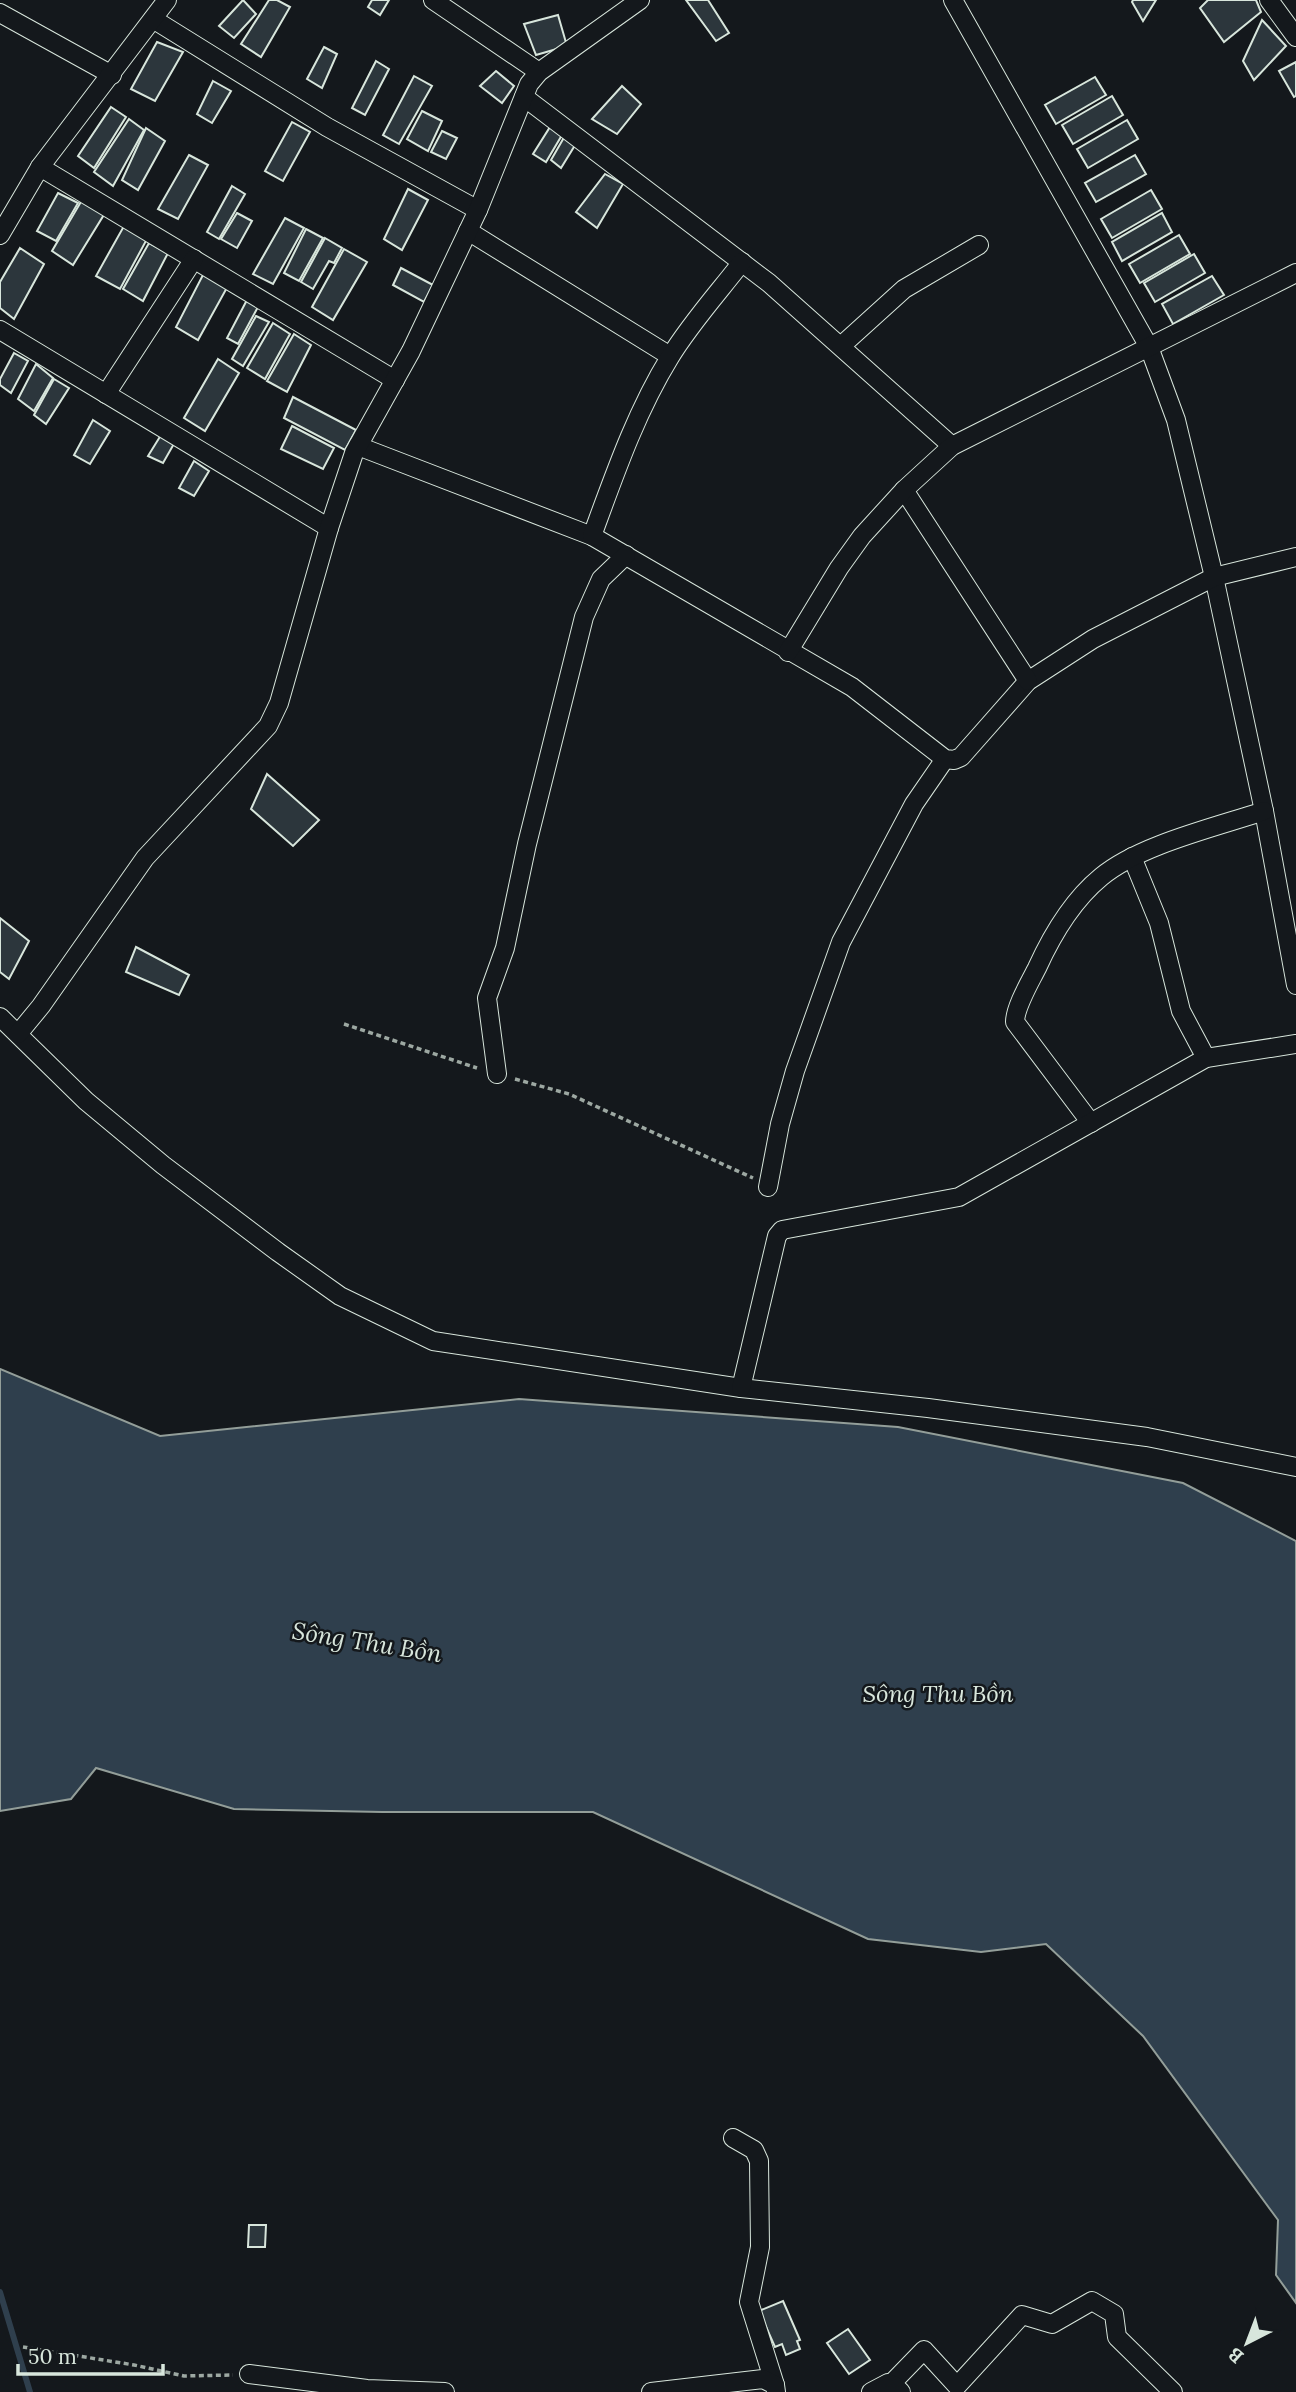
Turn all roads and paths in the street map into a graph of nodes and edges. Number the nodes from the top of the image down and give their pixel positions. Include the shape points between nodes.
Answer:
1 (167, 0) edge
2 (433, 0) edge
3 (640, 0) edge
4 (953, 0) edge
5 (1269, 0) edge
6 (0, 13) edge
7 (153, 19) junction
8 (1296, 37) edge
9 (539, 72) junction
10 (112, 75) junction
11 (524, 97) junction
12 (40, 167) junction
13 (478, 210) junction
14 (468, 231) junction
15 (0, 235) edge
16 (979, 245) dead end
17 (194, 259) junction
18 (742, 262) junction
19 (1296, 274) edge
20 (0, 330) edge
21 (841, 346) junction
22 (1149, 347) junction
23 (670, 356) junction
24 (396, 380) junction
25 (106, 394) junction
26 (358, 446) junction
27 (952, 446) junction
28 (904, 490) junction
29 (329, 528) junction
30 (592, 536) junction
31 (625, 555) junction
32 (1296, 557) edge
33 (1214, 576) junction
34 (788, 652) junction
35 (1028, 681) junction
36 (945, 759) junction
37 (1264, 811) junction
38 (1132, 857) junction
39 (1296, 985) edge
40 (0, 1017) edge
41 (344, 1024) dead end
42 (18, 1034) junction
43 (1296, 1044) edge
44 (1206, 1058) junction
45 (497, 1074) junction
46 (1091, 1123) junction
47 (768, 1187) joint
48 (741, 1388) junction
49 (1296, 1467) edge
50 (733, 2138) dead end
51 (23, 2347) dead end
52 (249, 2374) joint
53 (896, 2388) edge
54 (776, 2389) edge
55 (445, 2392) edge
56 (651, 2392) edge
57 (871, 2392) edge
58 (1173, 2392) edge

1 - 7 street
2 - 9 street
3 - 9 street
4 - 22 street
5 - 8 street
6 - 10 street
7 - 10 street
7 - 13 street via 327,127
9 - 11 street
10 - 12 street
11 - 13 street
11 - 18 street
12 - 15 street
12 - 17 street
13 - 14 street
14 - 23 street
14 - 24 street
16 - 21 street via 904,289
17 - 24 street
17 - 25 street
18 - 21 street
18 - 23 street
19 - 22 street
20 - 25 street
21 - 27 street
22 - 27 street
22 - 33 street via 1176,420
23 - 30 street via 644,407
24 - 26 street
25 - 29 street
26 - 29 street
26 - 30 street
27 - 28 street
28 - 34 street via 839,568
28 - 35 street
29 - 42 street via 279,703 268,726 145,858
30 - 31 street
31 - 34 street
31 - 45 street via 601,579 584,617 505,948 487,999
32 - 33 street
33 - 35 street via 1093,639
33 - 37 street
34 - 36 street via 852,687
35 - 36 street via 961,757
36 - 47 street via 914,804 841,942 795,1071
37 - 38 street
37 - 39 street
38 - 44 street via 1160,923 1181,1011
38 - 46 street via 1101,876 1072,906 1043,954 1015,1017 1018,1028
40 - 42 street
41 - 45 path
42 - 48 street via 86,1101 163,1165 340,1296 433,1341
43 - 44 street
44 - 46 street
45 - 47 path via 569,1094
46 - 48 street via 959,1197 782,1230
48 - 49 street via 1147,1437
50 - 54 street via 754,2150 758,2161 760,2247 749,2302
51 - 52 path via 184,2376
52 - 55 street via 367,2389
53 - 57 street via 885,2384
53 - 58 street via 924,2350 957,2386 1022,2315 1052,2324 1092,2301 1114,2314 1117,2337
54 - 56 street via 763,2379

